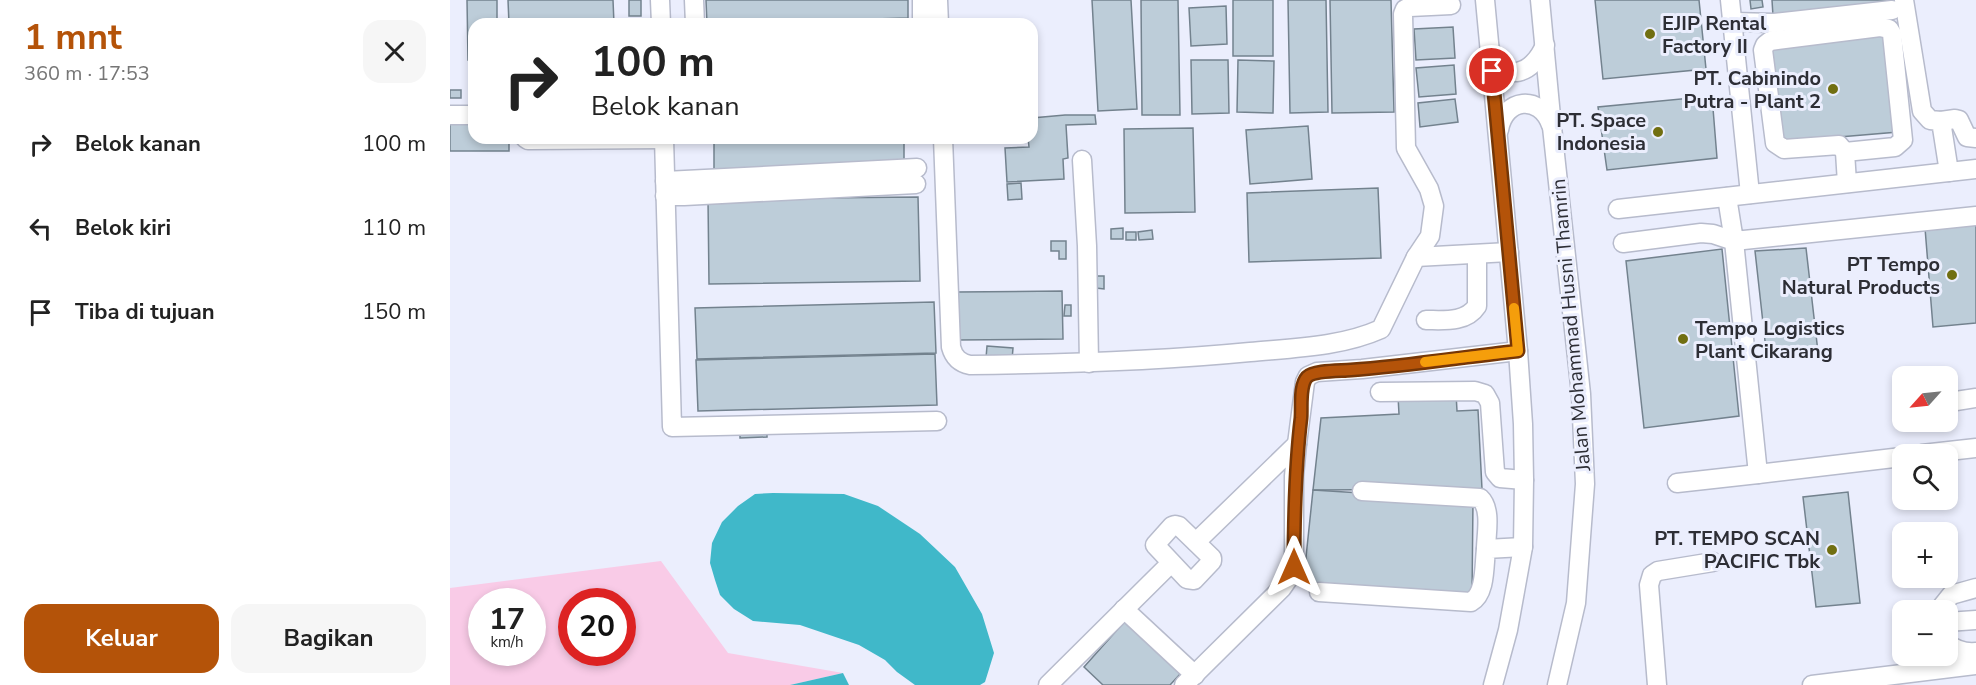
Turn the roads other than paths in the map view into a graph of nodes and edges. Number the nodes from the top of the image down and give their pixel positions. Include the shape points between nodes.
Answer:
1 (660, 0) edge
2 (694, 0) edge
3 (922, 0) edge
4 (938, 0) edge
5 (1485, 0) edge
6 (1540, 0) edge
7 (1730, 0) edge
8 (1410, 4) edge
9 (1451, 5) dead end
10 (1898, 5) edge
11 (661, 18) edge
12 (695, 18) edge
13 (922, 18) edge
14 (939, 18) edge
15 (1732, 22) junction
16 (1545, 45) junction
17 (1491, 51) junction
18 (450, 115) edge
19 (468, 115) edge
20 (1941, 121) junction
21 (1552, 127) junction
22 (1498, 132) junction
23 (1976, 138) edge
24 (664, 144) edge
25 (944, 144) edge
26 (1845, 152) junction
27 (1082, 160) dead end
28 (1976, 169) edge
29 (1949, 172) junction
30 (916, 176) dead end
31 (1847, 183) junction
32 (665, 188) junction
33 (1750, 194) junction
34 (1727, 197) junction
35 (1618, 209) dead end
36 (1976, 216) edge
37 (1734, 241) junction
38 (1623, 243) dead end
39 (1509, 252) junction
40 (1477, 255) junction
41 (1416, 257) junction
42 (1426, 320) dead end
43 (1518, 351) junction
44 (1089, 363) junction
45 (1380, 392) dead end
46 (1976, 398) edge
47 (1958, 401) edge
48 (937, 421) dead end
49 (1297, 444) junction
50 (1976, 448) edge
51 (1958, 450) edge
52 (1892, 458) edge
53 (1758, 474) junction
54 (1524, 480) junction
55 (1677, 483) dead end
56 (1362, 491) dead end
57 (1196, 542) junction
58 (1523, 547) junction
59 (1486, 549) junction
60 (1713, 562) dead end
61 (1171, 563) junction
62 (1976, 588) edge
63 (1319, 592) dead end
64 (1947, 600) edge
65 (1124, 609) junction
66 (1976, 620) edge
67 (1958, 621) edge
68 (1958, 649) edge
69 (1976, 652) edge
70 (1976, 665) edge
71 (1189, 680) edge
72 (1496, 682) edge
73 (1048, 685) edge
74 (1557, 685) edge
75 (1657, 685) edge
76 (1812, 685) edge

1 - 11 street
2 - 12 street
3 - 13 street
4 - 14 street
5 - 17 street
6 - 16 street, Jalan Mohammad Husni Thamrin
7 - 15 street
8 - 9 street
8 - 41 street via 1403,14 1406,148 1434,206 1430,236
10 - 15 street via 1774,23
10 - 20 street via 1922,111 1930,120
15 - 33 street
16 - 17 street via 1536,63 1519,71 1501,67
16 - 21 street, Jalan Mohammad Husni Thamrin
17 - 22 street
18 - 19 street
20 - 23 street via 1959,120 1967,137
20 - 29 street
21 - 22 street via 1540,108 1517,105 1500,120
21 - 74 street, Jalan Mohammad Husni Thamrin via 1581,394 1585,484 1576,603
22 - 39 street
24 - 32 street
25 - 44 street via 953,354 970,365
26 - 26 street via 1895,147 1903,140 1889,29 1880,27 1767,43 1763,50 1775,143 1784,149 1835,144
26 - 31 street
27 - 44 street
28 - 29 street
29 - 31 street
30 - 32 street
31 - 33 street
32 - 48 street via 672,427
33 - 34 street
34 - 35 street
34 - 37 street
36 - 37 street
37 - 38 street via 1701,233
37 - 53 street
39 - 40 street
39 - 43 street
40 - 41 street
40 - 42 street via 1475,309 1453,320
41 - 44 street via 1385,323 1371,334 1301,348
43 - 49 street via 1317,372 1305,382
43 - 54 street
45 - 54 street via 1485,394 1490,403 1495,472 1500,478
46 - 47 street
49 - 57 street
49 - 71 street via 1291,575
50 - 51 street
52 - 53 street
53 - 55 street
54 - 58 street
56 - 59 street via 1482,500 1487,515
57 - 61 street via 1179,526 1172,526 1155,545
57 - 61 street via 1212,561 1194,580 1187,579
58 - 59 street
58 - 72 street
59 - 63 street via 1481,590 1471,602
60 - 75 street via 1652,575 1649,585
61 - 65 street
62 - 64 street via 1951,595
65 - 71 street
65 - 73 street
66 - 67 street
68 - 69 street
70 - 76 street

